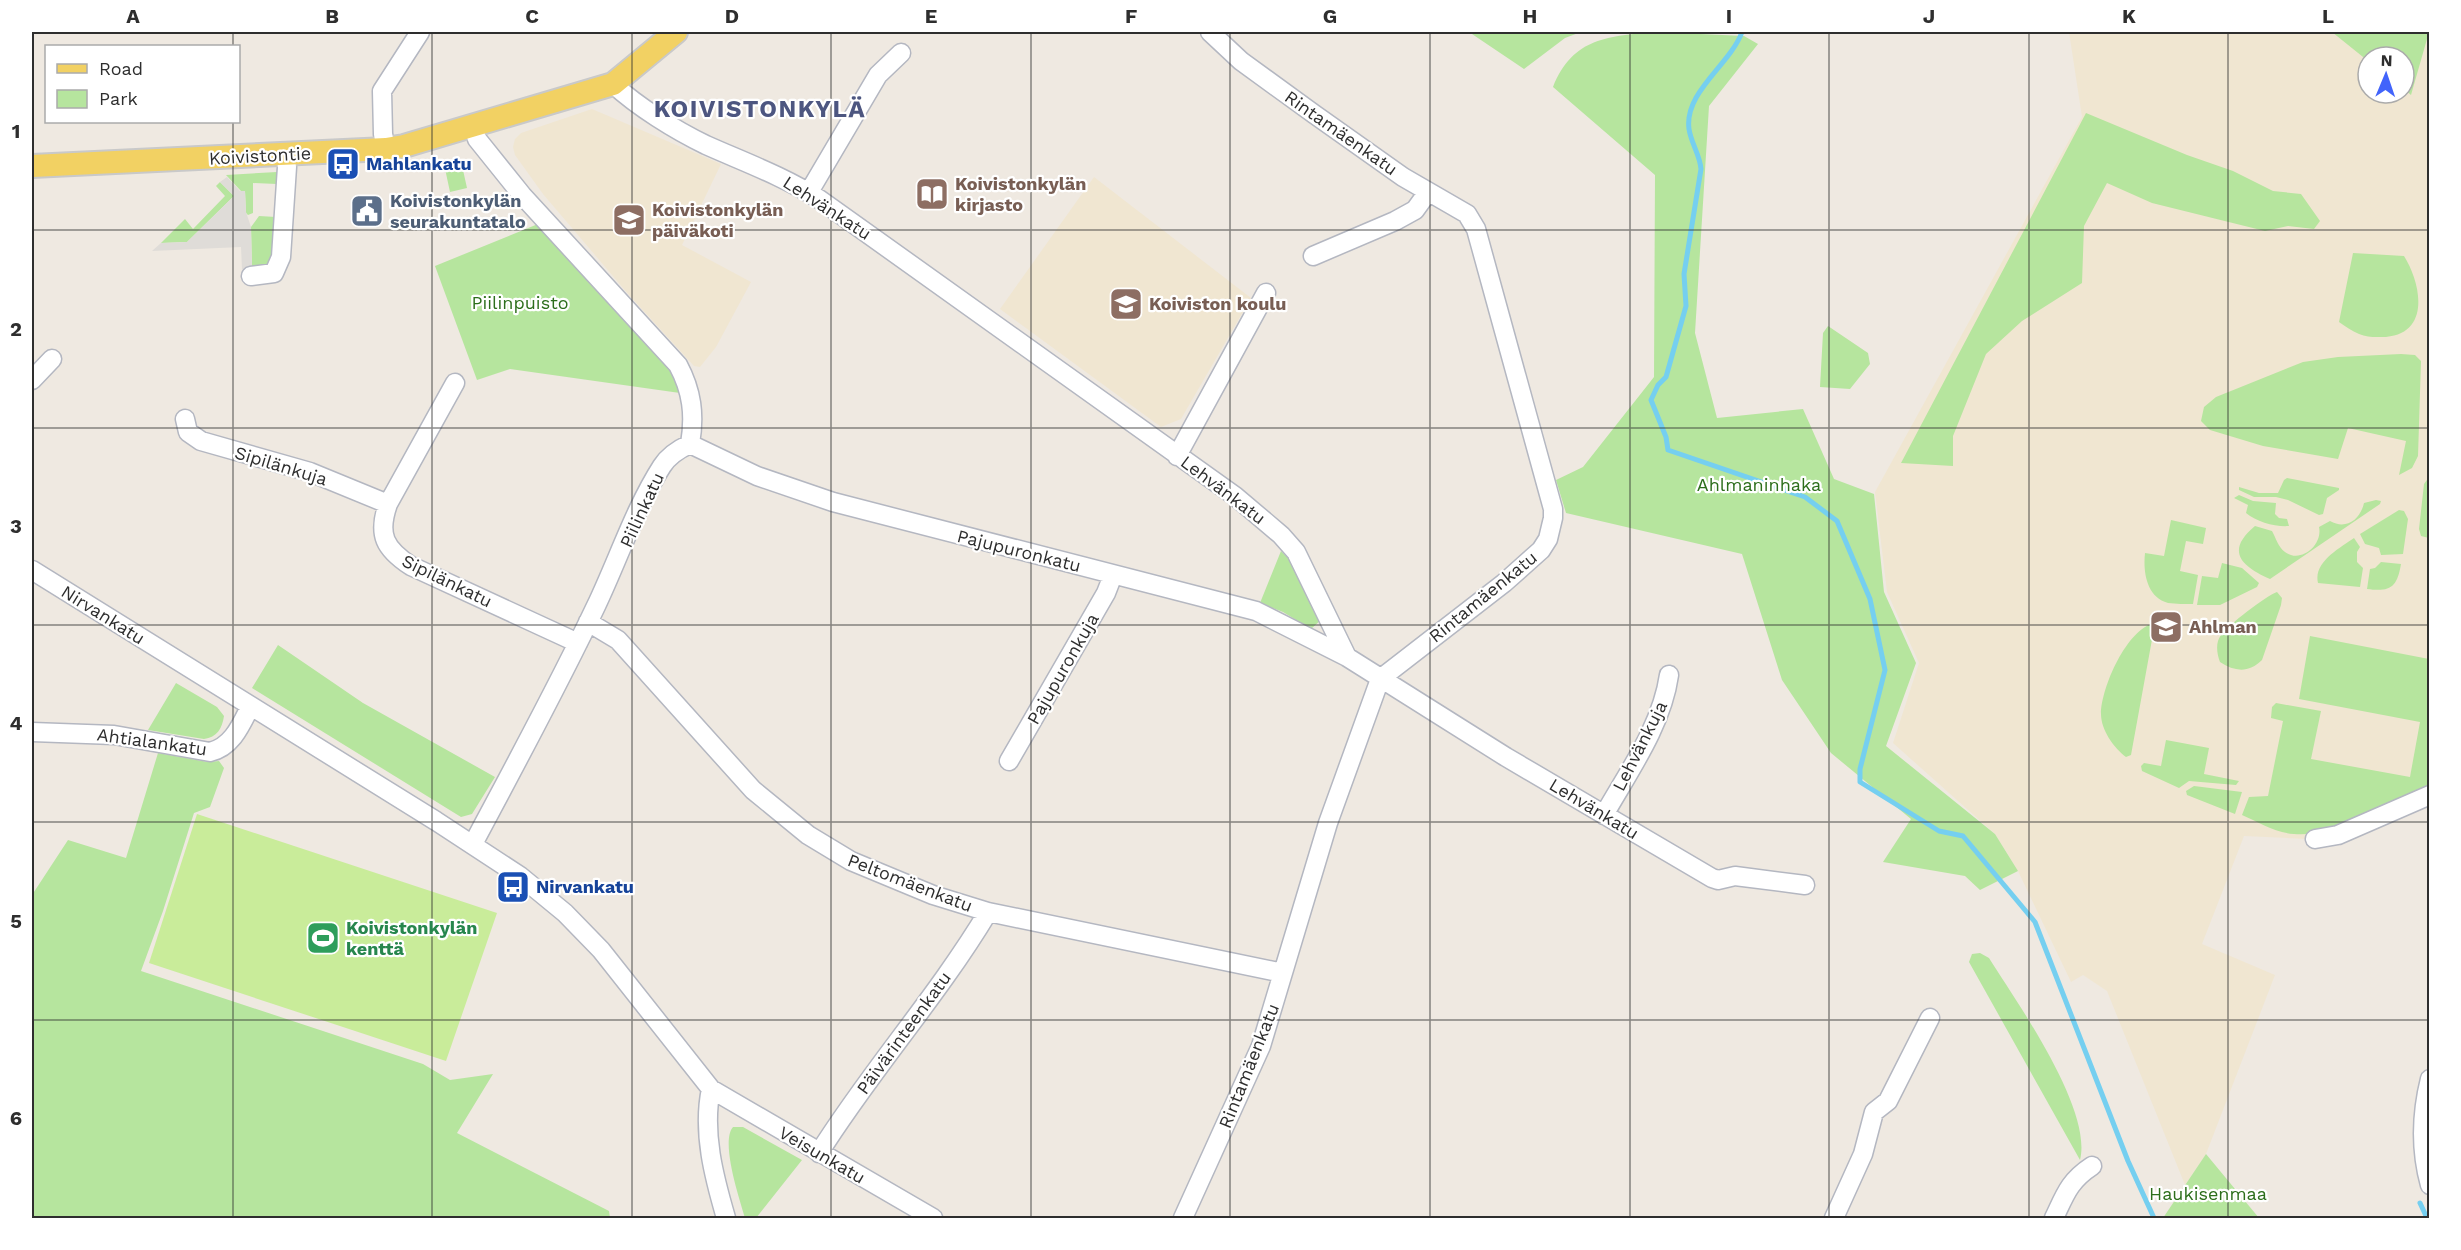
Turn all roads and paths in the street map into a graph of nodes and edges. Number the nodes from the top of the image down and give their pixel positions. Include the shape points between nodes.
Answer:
1 (676, 32) edge
2 (1210, 32) edge
3 (416, 33) edge
4 (902, 53) dead end
5 (613, 84) junction
6 (473, 127) junction
7 (386, 149) junction
8 (285, 154) junction
9 (32, 166) edge
10 (809, 192) junction
11 (1428, 192) junction
12 (1313, 256) dead end
13 (251, 276) dead end
14 (1266, 292) dead end
15 (52, 359) dead end
16 (32, 380) edge
17 (455, 383) dead end
18 (185, 419) dead end
19 (690, 444) junction
20 (1177, 456) junction
21 (388, 504) junction
22 (32, 570) edge
23 (1113, 575) junction
24 (588, 622) junction
25 (578, 643) junction
26 (1347, 657) junction
27 (1669, 675) dead end
28 (1380, 679) junction
29 (250, 707) junction
30 (32, 736) edge
31 (1009, 761) dead end
32 (2430, 795) edge
33 (1604, 815) junction
34 (2315, 839) dead end
35 (473, 844) junction
36 (1805, 885) dead end
37 (988, 912) junction
38 (1283, 973) junction
39 (1930, 1018) dead end
40 (2430, 1079) edge
41 (711, 1089) junction
42 (819, 1153) junction
43 (2092, 1166) dead end
44 (2430, 1185) edge
45 (726, 1218) edge
46 (933, 1218) edge
47 (1184, 1218) edge
48 (1834, 1218) edge
49 (2054, 1218) edge

1 - 5 main road, Koivistontie
2 - 11 street, Rintamäenkatu via 1275,86
3 - 7 street via 382,91
4 - 10 street via 878,75
5 - 6 main road, Koivistontie
5 - 10 street, Lehvänkatu via 629,99 703,143
6 - 7 main road, Koivistontie
6 - 19 street via 477,139 522,195 678,365 692,401
7 - 8 main road, Koivistontie
8 - 9 main road, Koivistontie
8 - 13 street via 280,257 274,273
10 - 20 street, Lehvänkatu
11 - 12 street via 1415,210
11 - 28 street, Rintamäenkatu via 1467,214 1476,229 1553,518 1541,550
14 - 20 street
15 - 16 street
17 - 21 street, Sipilänkatu
18 - 21 street, Sipilänkuja via 188,432 201,441 310,471
19 - 23 street, Pajupuronkatu via 758,476 833,502
19 - 24 street, Piilinkatu via 662,465
20 - 26 street, Lehvänkatu via 1235,496 1296,552
21 - 25 street, Sipilänkatu via 384,540 397,557
22 - 29 street, Nirvankatu
23 - 26 street, Pajupuronkatu via 1256,611
23 - 31 street, Pajupuronkuja
24 - 25 street, Piilinkatu
24 - 37 street, Peltomäenkatu via 618,640 753,790 808,835 851,861 890,878
25 - 35 street, Piilinkatu
26 - 28 street, Lehvänkatu
27 - 33 street, Lehvänkuja via 1659,713
28 - 33 street, Lehvänkatu
28 - 38 street, Rintamäenkatu via 1325,832
29 - 30 street, Ahtialankatu via 229,743 210,752 114,735
29 - 35 street, Nirvankatu
32 - 34 street via 2338,835
33 - 36 street, Lehvänkatu via 1712,878 1735,876
35 - 41 street, Nirvankatu via 520,876 572,920
37 - 38 street, Peltomäenkatu
37 - 42 street, Päivärinteenkatu
38 - 47 street, Rintamäenkatu via 1261,1046
39 - 48 street via 1888,1101 1874,1112 1863,1154
40 - 44 street via 2422,1126
41 - 42 street, Veisunkatu
41 - 45 street via 708,1106 712,1167
42 - 46 street, Veisunkatu
43 - 49 street via 2076,1176

